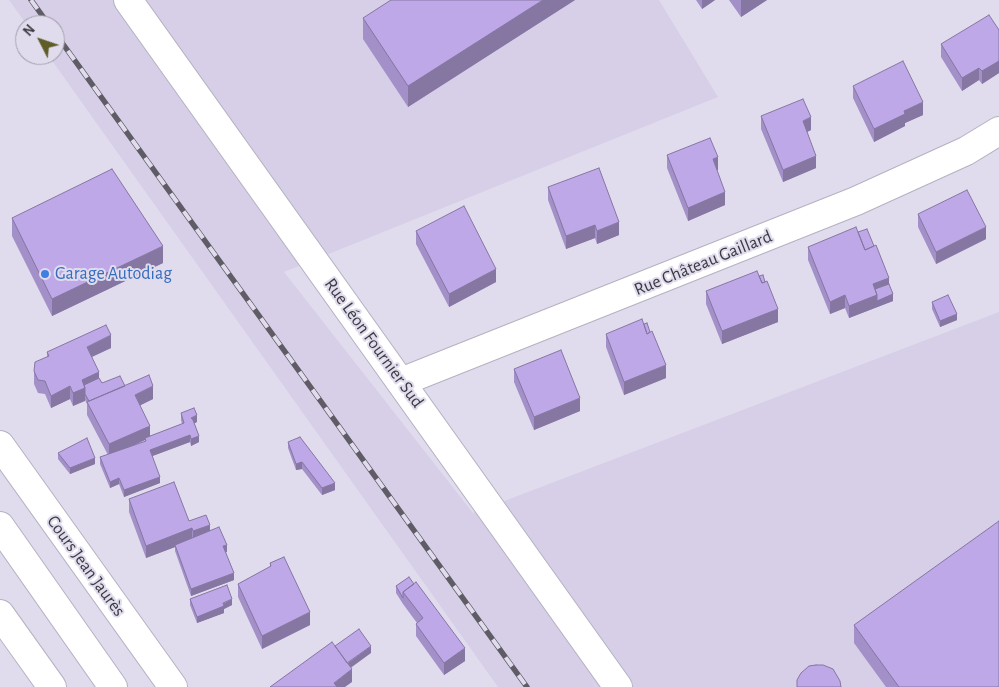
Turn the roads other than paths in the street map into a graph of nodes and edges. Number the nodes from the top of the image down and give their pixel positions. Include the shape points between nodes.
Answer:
1 (128, 0) edge
2 (999, 131) edge
3 (401, 382) junction
4 (0, 445) edge
5 (0, 526) edge
6 (0, 614) edge
7 (52, 687) edge
8 (113, 687) edge
9 (173, 687) edge
10 (618, 687) edge

1 - 3 street, Rue Léon Fournier Sud
2 - 3 street, Rue Château Gaillard via 966,151 856,201
3 - 10 street, Rue Léon Fournier Sud
4 - 9 street, Cours Jean Jaurès
5 - 8 street
6 - 7 street

